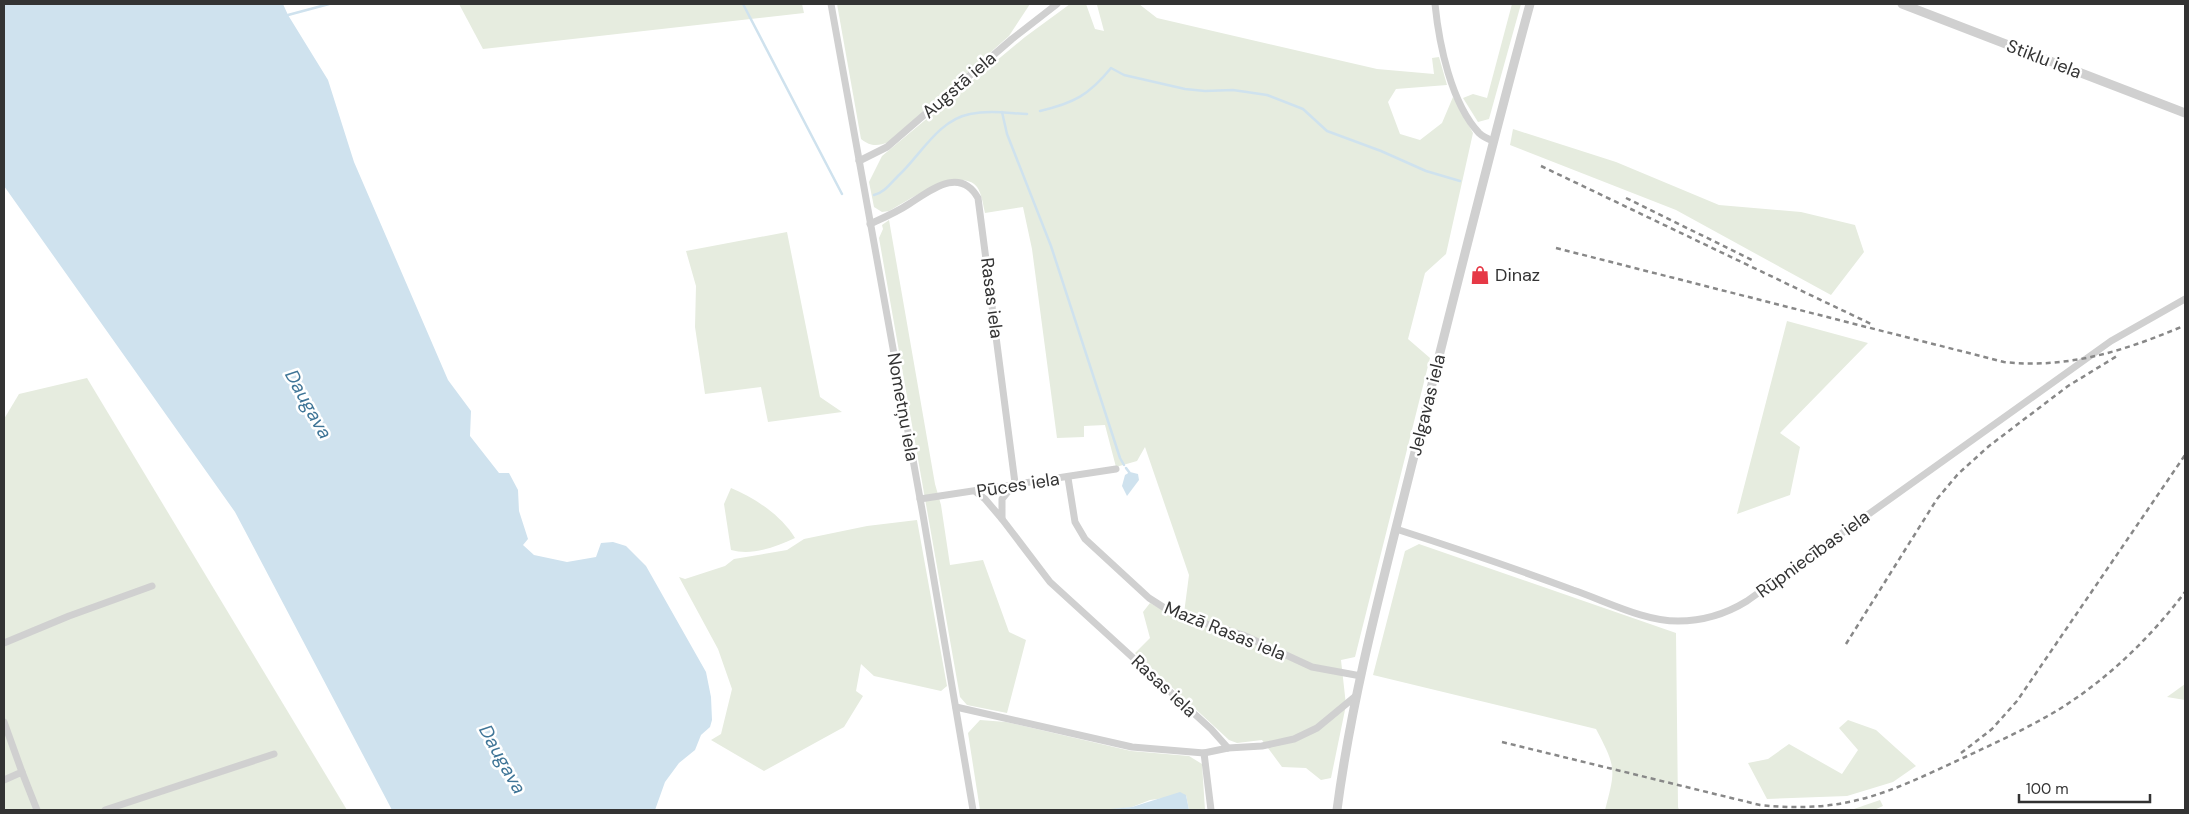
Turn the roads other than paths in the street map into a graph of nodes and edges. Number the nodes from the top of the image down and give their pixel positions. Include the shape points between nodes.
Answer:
1 (831, 4) edge
2 (1057, 4) edge
3 (1435, 4) edge
4 (1530, 4) edge
5 (1902, 4) edge
6 (2185, 113) edge
7 (1493, 140) junction
8 (859, 161) junction
9 (870, 224) junction
10 (2185, 299) edge
11 (1116, 469) dead end
12 (1068, 478) junction
13 (1015, 483) junction
14 (976, 492) junction
15 (920, 499) junction
16 (1002, 519) junction
17 (1396, 529) junction
18 (152, 586) dead end
19 (4, 643) edge
20 (1361, 676) junction
21 (1357, 695) junction
22 (956, 707) junction
23 (4, 722) edge
24 (1228, 748) junction
25 (1204, 753) junction
26 (274, 754) dead end
27 (22, 772) junction
28 (4, 780) edge
29 (37, 810) edge
30 (105, 810) edge
31 (973, 810) edge
32 (1210, 810) edge
33 (1337, 810) edge

1 - 8 street, Nometņu iela
2 - 8 street, Augstā iela via 887,147
3 - 7 street via 1445,60 1458,97 1467,117 1481,135
4 - 7 street, Jelgavas iela
5 - 6 street, Stiklu iela
7 - 17 street, Jelgavas iela
8 - 9 street, Nometņu iela
9 - 13 street, Rasas iela via 926,192 947,184 962,182 971,187 978,198
9 - 15 street, Nometņu iela
10 - 17 street, Rūpniecības iela via 2111,341 1747,602 1716,616 1677,621 1644,615
11 - 12 street, Pūces iela
12 - 13 street, Pūces iela
12 - 20 street, Mazā Rasas iela via 1075,522 1085,539 1148,598 1174,614 1243,634 1312,667
13 - 14 street, Pūces iela
13 - 16 street via 1002,499
14 - 15 street, Pūces iela
14 - 16 street, Rasas iela
15 - 22 street, Nometņu iela
16 - 24 street, Rasas iela via 1050,582
17 - 20 street, Jelgavas iela
18 - 19 street
20 - 21 street, Jelgavas iela
21 - 24 street via 1317,728 1294,739 1262,746
21 - 33 street, Jelgavas iela
22 - 25 street via 1132,747
22 - 31 street, Nometņu iela
23 - 27 street
24 - 25 street
25 - 32 street
26 - 30 street
27 - 28 street
27 - 29 street

